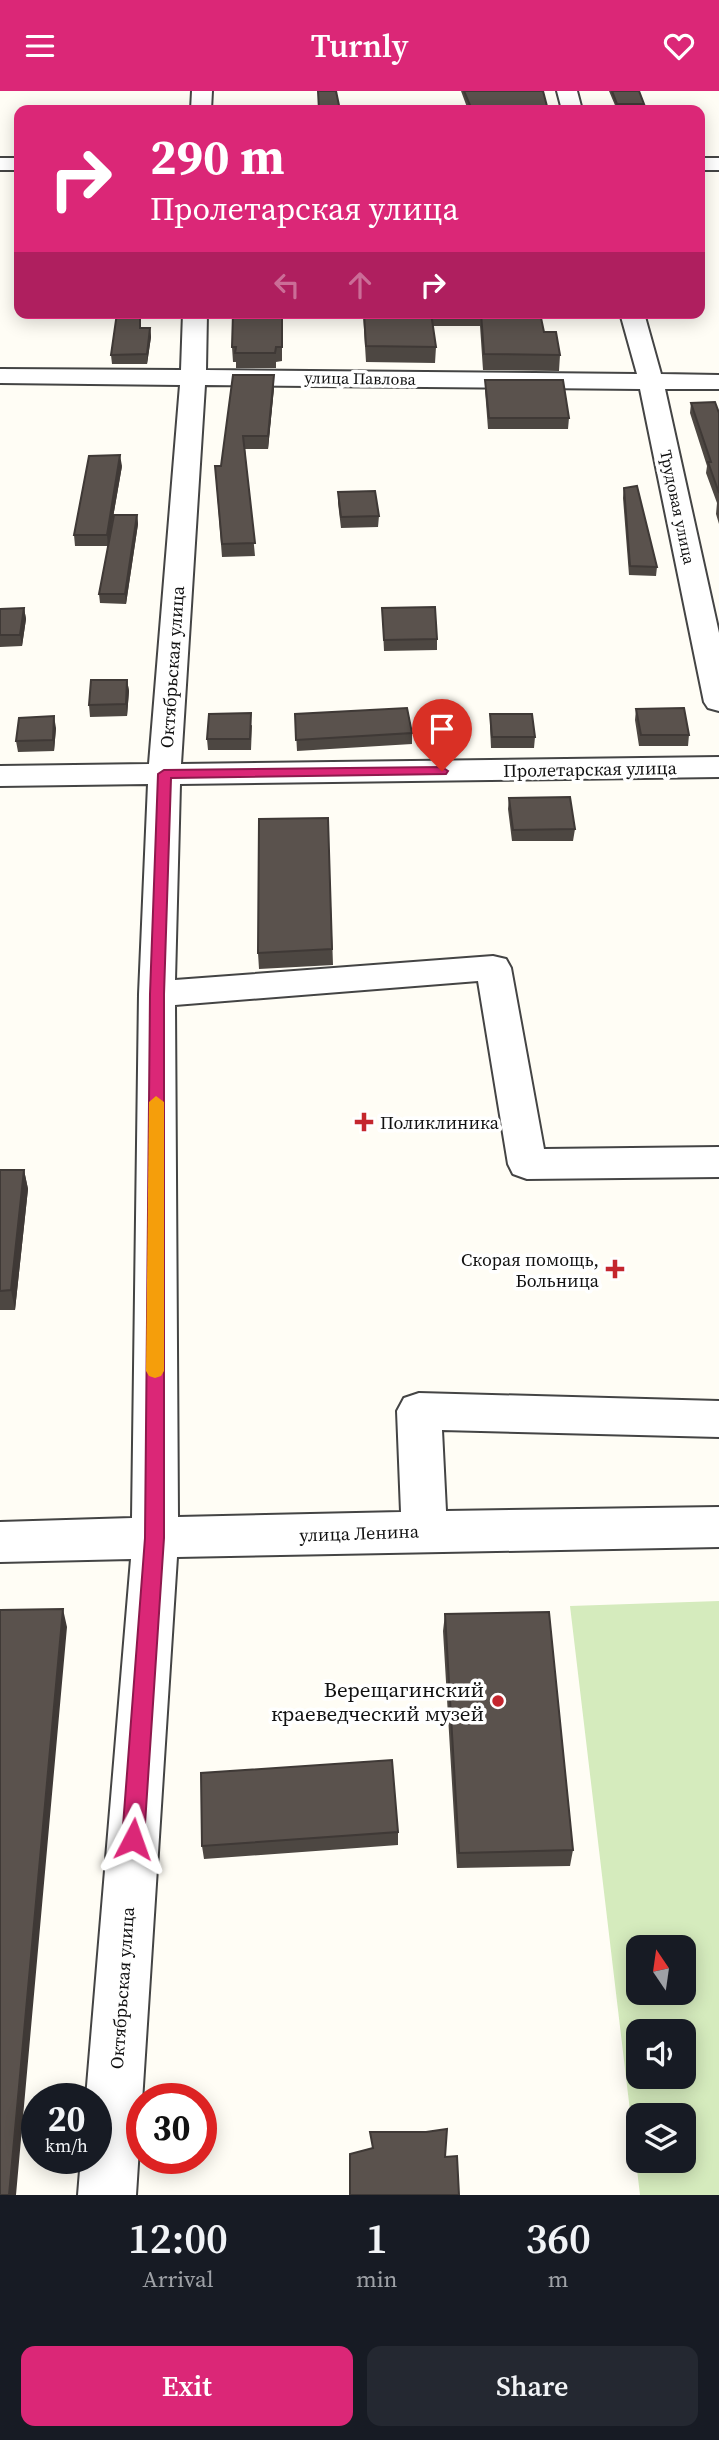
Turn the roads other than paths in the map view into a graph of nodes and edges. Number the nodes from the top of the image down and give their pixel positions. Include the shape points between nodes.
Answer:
1 (195, 319) edge
2 (634, 319) edge
3 (0, 376) edge
4 (193, 376) junction
5 (652, 381) junction
6 (719, 382) edge
7 (719, 702) edge
8 (719, 767) edge
9 (164, 774) junction
10 (0, 776) edge
11 (157, 994) junction
12 (719, 1162) edge
13 (719, 1419) edge
14 (719, 1527) edge
15 (424, 1531) junction
16 (155, 1538) junction
17 (0, 1542) edge
18 (107, 2195) edge

1 - 4 street, Октябрьская улица
2 - 5 street, Трудовая улица
3 - 4 street, улица Павлова
4 - 5 street, улица Павлова
4 - 9 street, Октябрьская улица
5 - 6 street, улица Павлова
5 - 7 street, Трудовая улица
8 - 9 street, Пролетарская улица
9 - 10 street, Пролетарская улица
9 - 11 street, Октябрьская улица
11 - 12 street via 493,968 527,1164
11 - 16 street, Октябрьская улица
13 - 15 street via 419,1411
14 - 15 street, улица Ленина
15 - 16 street, улица Ленина
16 - 17 street, улица Ленина
16 - 18 street, Октябрьская улица

